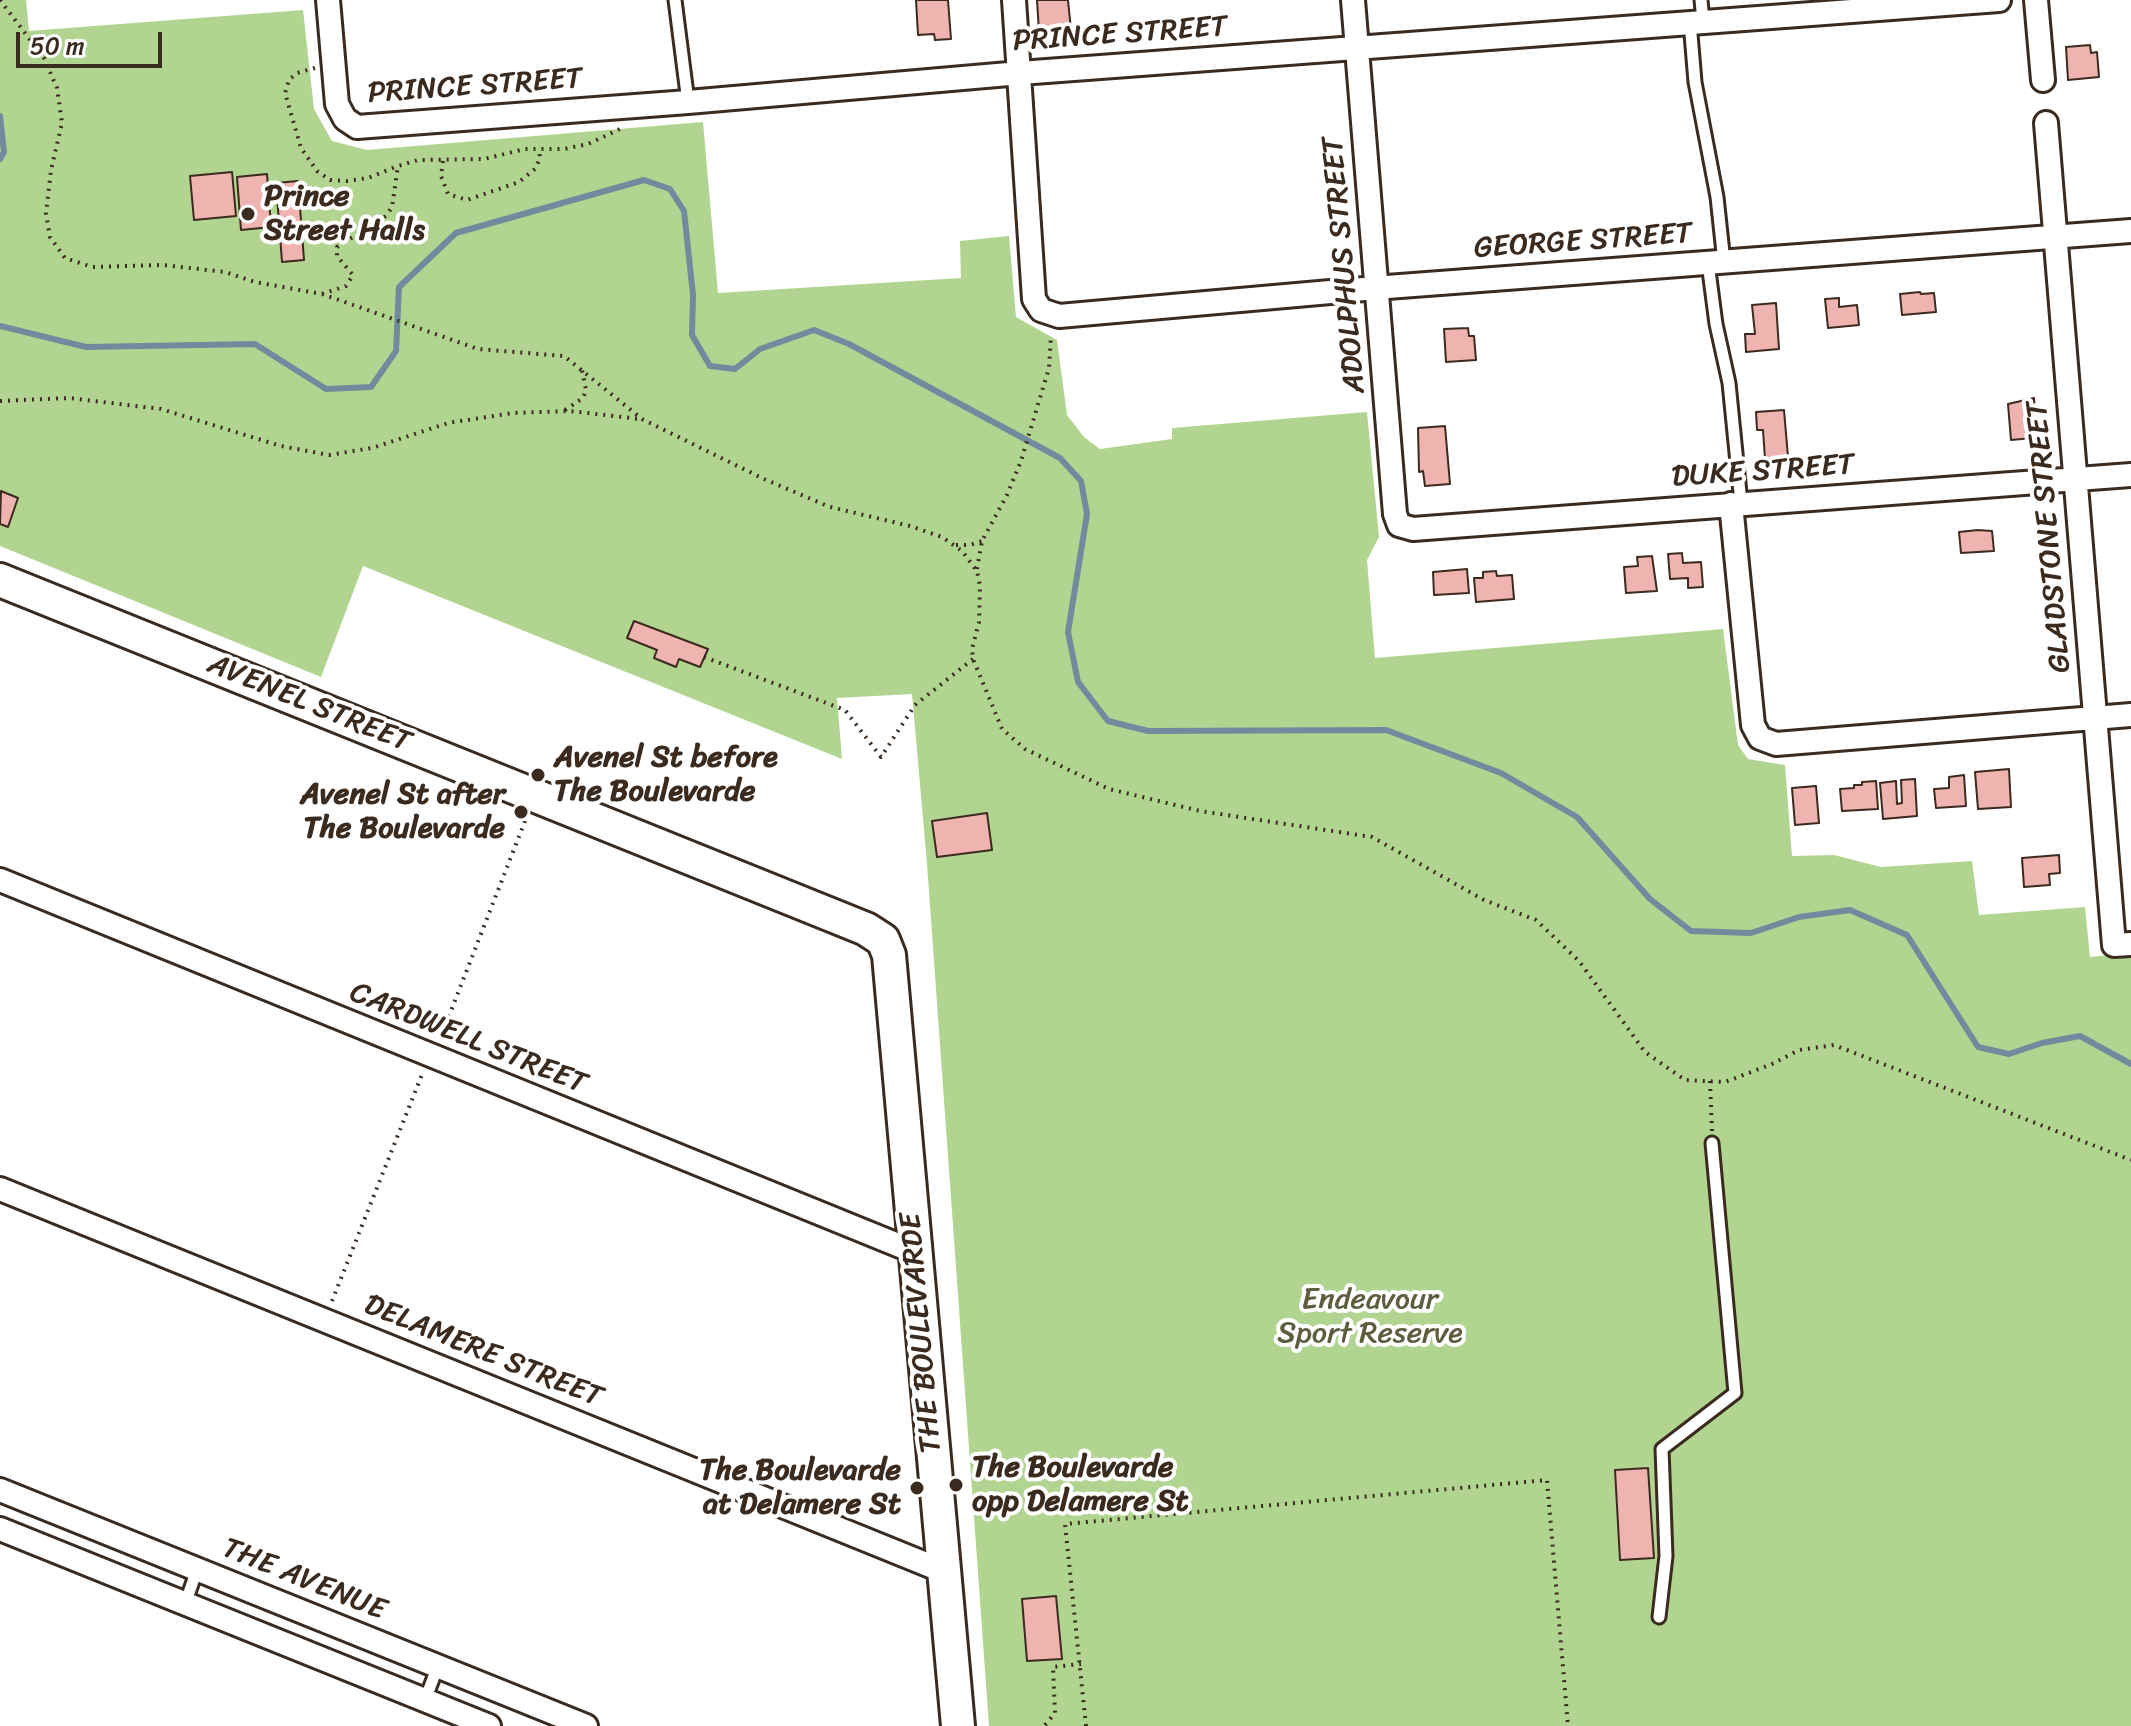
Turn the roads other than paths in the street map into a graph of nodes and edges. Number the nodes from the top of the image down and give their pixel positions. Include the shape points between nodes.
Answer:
1 (328, 0) edge
2 (675, 0) edge
3 (1014, 0) edge
4 (1353, 0) edge
5 (1999, 0) edge
6 (2036, 0) edge
7 (1698, 14) edge
8 (1357, 48) junction
9 (1020, 73) junction
10 (2043, 80) dead end
11 (688, 102) junction
12 (2046, 123) dead end
13 (2131, 231) edge
14 (2056, 237) junction
15 (1716, 262) junction
16 (1378, 288) junction
17 (2131, 475) edge
18 (2075, 480) junction
19 (1736, 503) junction
20 (1399, 525) joint
21 (0, 580) edge
22 (2131, 715) edge
23 (2096, 718) junction
24 (0, 880) edge
25 (883, 940) joint
26 (2122, 945) edge
27 (1712, 1143) road end
28 (0, 1189) edge
29 (915, 1252) junction
30 (0, 1490) edge
31 (0, 1529) edge
32 (197, 1570) junction
33 (943, 1571) junction
34 (185, 1604) junction
35 (1659, 1617) dead end
36 (438, 1666) junction
37 (425, 1700) junction
38 (489, 1726) edge
39 (586, 1726) edge
40 (958, 1726) edge

1 - 11 street, PRINCE STREET via 337,104 357,127
2 - 11 lane
3 - 9 street
4 - 8 street, ADOLPHUS STREET
5 - 7 street, PRINCE STREET
6 - 10 street
7 - 8 street, PRINCE STREET
7 - 15 lane via 1695,82 1717,197
8 - 9 street, PRINCE STREET
8 - 16 street, ADOLPHUS STREET
9 - 11 street, PRINCE STREET
9 - 16 street, GEORGE STREET via 1034,299 1048,313
12 - 14 street, GLADSTONE STREET
13 - 14 street, GEORGE STREET
14 - 15 street, GEORGE STREET
14 - 18 street, GLADSTONE STREET
15 - 16 street, GEORGE STREET
15 - 19 lane via 1716,324 1729,383
16 - 20 street, ADOLPHUS STREET
17 - 18 street, DUKE STREET
18 - 19 street, DUKE STREET
18 - 23 street, GLADSTONE STREET
19 - 20 street, DUKE STREET via 1413,529
19 - 23 street via 1753,725 1760,738 1776,744
21 - 25 street, AVENEL STREET via 870,930
22 - 23 street
23 - 26 street, GLADSTONE STREET
24 - 29 street, CARDWELL STREET
25 - 29 street, THE BOULEVARDE via 889,955
27 - 35 lane via 1735,1393 1662,1449 1666,1556
28 - 33 street, DELAMERE STREET
29 - 33 street, THE BOULEVARDE
30 - 32 street, THE AVENUE
31 - 34 street
32 - 34 lane
32 - 36 street, THE AVENUE
33 - 40 street, THE BOULEVARDE
34 - 37 street
36 - 37 lane
36 - 39 street, THE AVENUE
37 - 38 street

